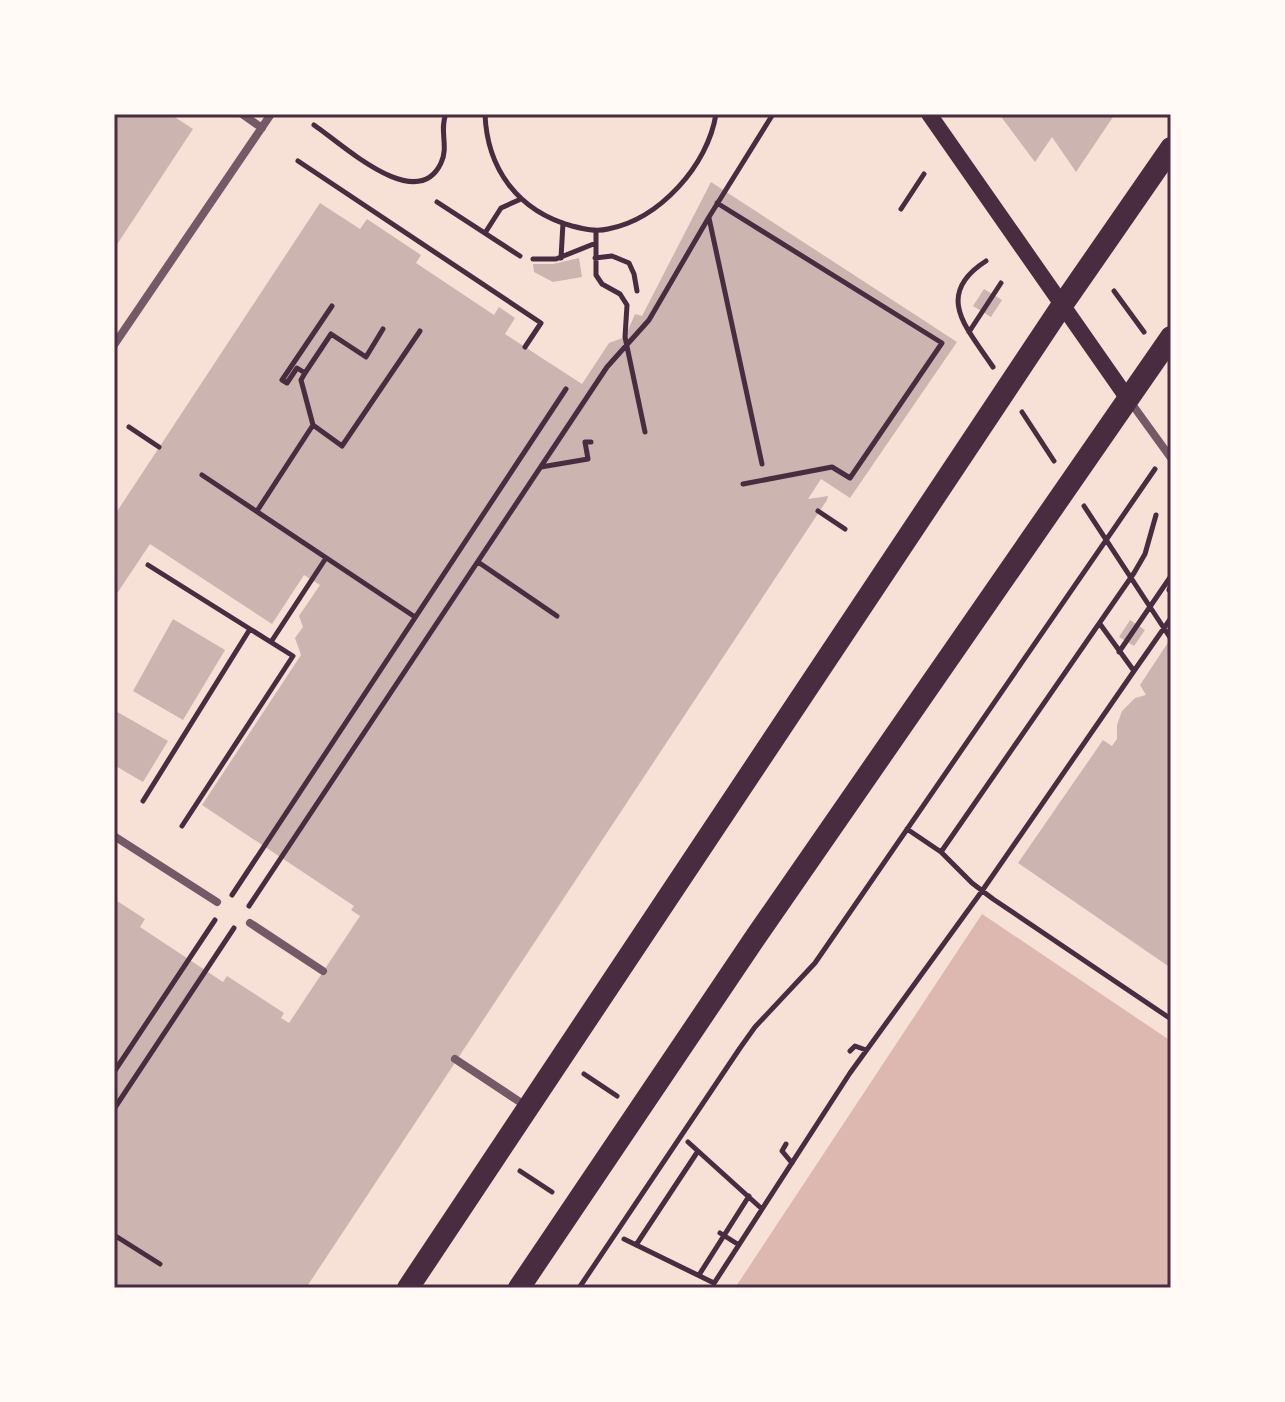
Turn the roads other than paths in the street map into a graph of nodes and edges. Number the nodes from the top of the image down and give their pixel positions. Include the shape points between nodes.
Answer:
1 (242, 114) edge
2 (271, 114) edge
3 (929, 114) edge
4 (262, 128) junction
5 (1171, 148) edge
6 (1063, 304) junction
7 (1171, 337) edge
8 (114, 345) edge
9 (1128, 399) junction
10 (1171, 458) edge
11 (114, 836) edge
12 (217, 902) dead end
13 (250, 923) dead end
14 (323, 971) dead end
15 (455, 1059) dead end
16 (527, 1106) junction
17 (408, 1288) edge
18 (519, 1288) edge

1 - 4 street
2 - 4 street
3 - 6 main road
4 - 8 street
5 - 6 highway
6 - 9 main road
6 - 16 highway
7 - 9 highway
9 - 10 street
9 - 18 highway
11 - 12 street
13 - 14 street
15 - 16 street
16 - 17 highway

